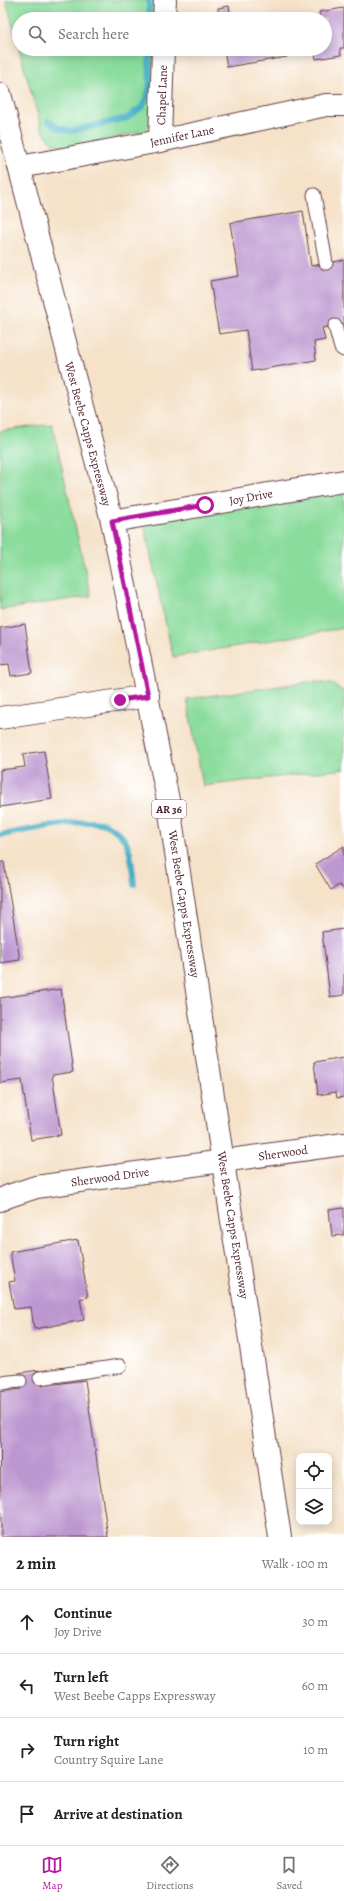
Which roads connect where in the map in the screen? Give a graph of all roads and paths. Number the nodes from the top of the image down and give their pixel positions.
1 (165, 0) edge
2 (164, 12) edge
3 (163, 56) edge
4 (0, 94) edge
5 (344, 105) edge
6 (160, 141) junction
7 (20, 167) junction
8 (314, 195) dead end
9 (326, 263) dead end
10 (335, 326) dead end
11 (344, 350) edge
12 (344, 480) edge
13 (112, 521) junction
14 (148, 696) junction
15 (0, 718) edge
16 (344, 1144) edge
17 (223, 1161) junction
18 (0, 1200) edge
19 (120, 1366) dead end
20 (40, 1378) dead end
21 (20, 1381) dead end
22 (0, 1384) edge
23 (280, 1537) edge

1 - 2 main road
3 - 6 main road, Chapel Lane
4 - 7 main road, West Beebe Capps Expressway / AR 36
5 - 6 main road, Jennifer Lane
6 - 7 main road, Jennifer Lane
7 - 13 main road, West Beebe Capps Expressway / AR 36
8 - 9 lane
10 - 11 lane
12 - 13 main road, Joy Drive
13 - 14 main road, West Beebe Capps Expressway / AR 36
14 - 15 main road
14 - 17 main road, West Beebe Capps Expressway / AR 36
16 - 17 main road, Sherwood
17 - 18 main road, Sherwood Drive
17 - 23 main road, West Beebe Capps Expressway / AR 36
19 - 20 lane
21 - 22 lane

